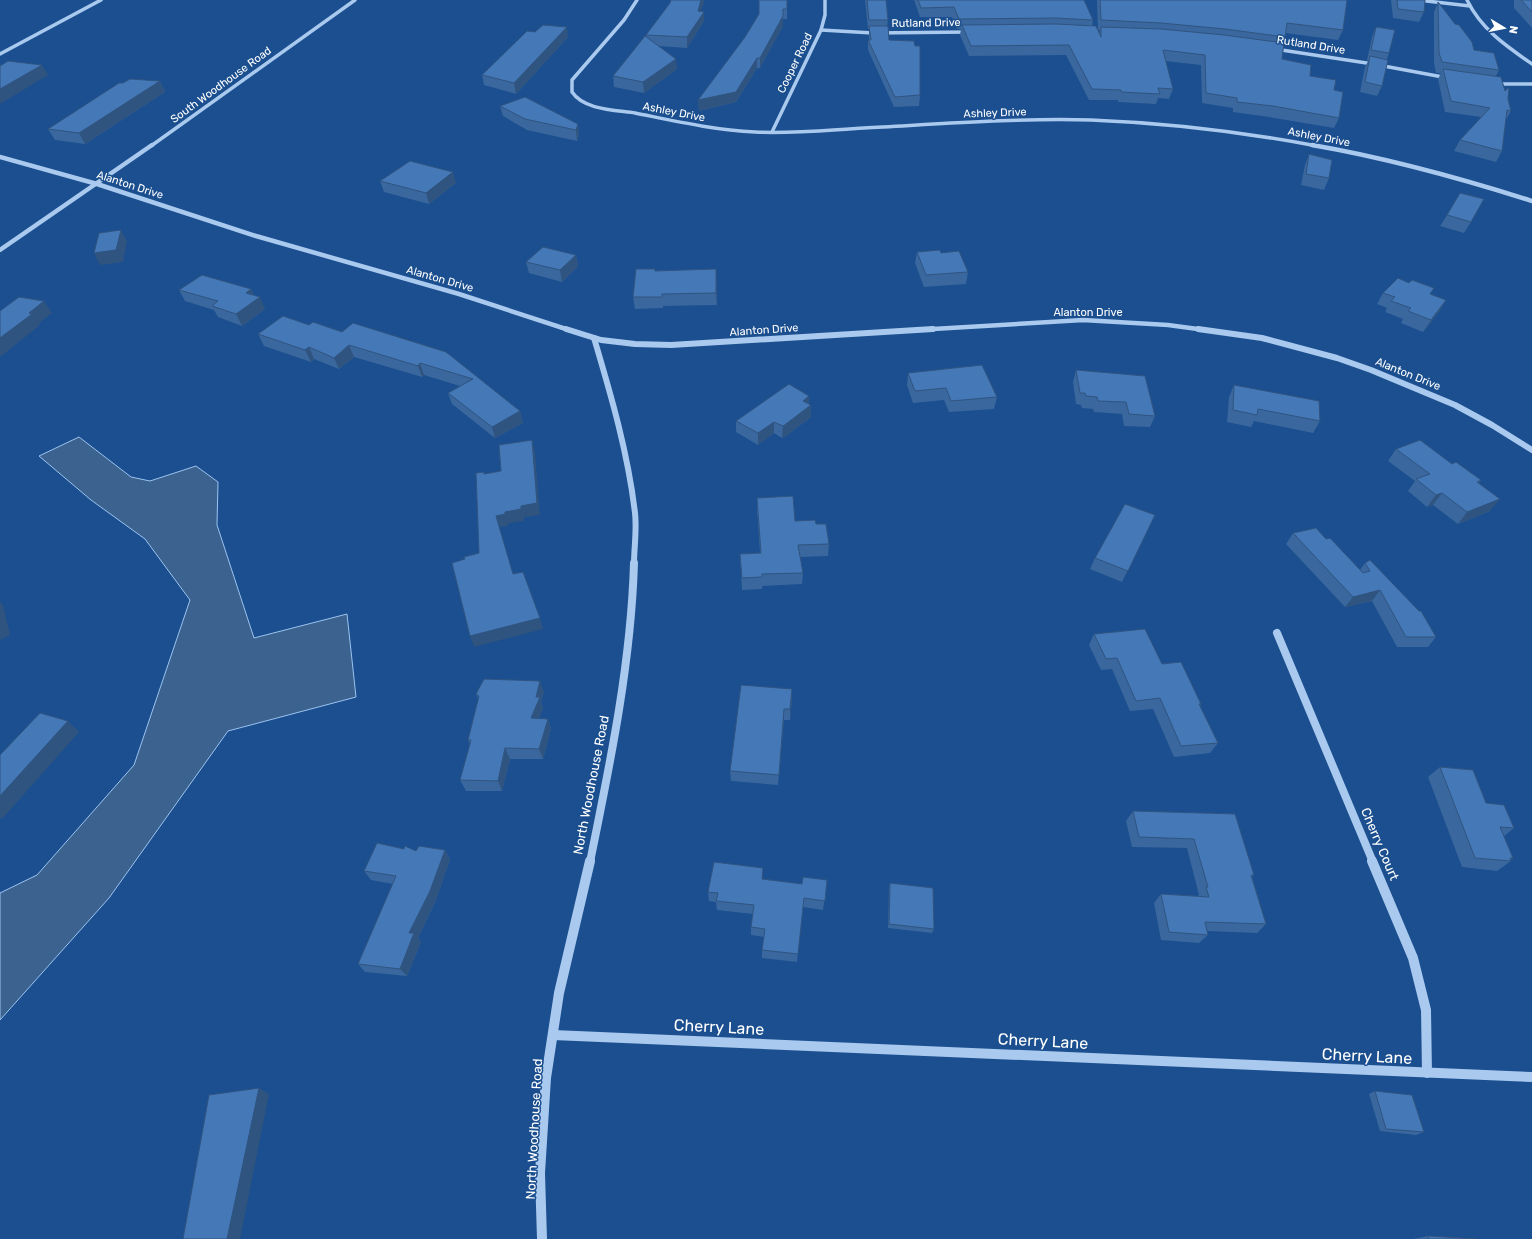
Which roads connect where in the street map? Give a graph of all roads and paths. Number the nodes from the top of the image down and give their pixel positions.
1 (101, 0) edge
2 (355, 0) edge
3 (637, 0) edge
4 (825, 0) edge
5 (1418, 0) edge
6 (1467, 0) edge
7 (1470, 6) junction
8 (822, 30) junction
9 (976, 31) edge
10 (1270, 48) edge
11 (0, 54) edge
12 (1532, 64) edge
13 (1450, 78) edge
14 (1490, 84) edge
15 (1532, 84) edge
16 (772, 132) junction
17 (0, 157) edge
18 (97, 184) junction
19 (1532, 201) edge
20 (0, 250) edge
21 (594, 338) junction
22 (1529, 445) edge
23 (1532, 450) edge
24 (1277, 633) dead end
25 (553, 1035) junction
26 (1427, 1073) junction
27 (1532, 1077) edge
28 (542, 1239) edge

1 - 11 street
2 - 18 street, South Woodhouse Road
3 - 16 street, Ashley Drive
4 - 8 street, Cooper Road
5 - 7 street
6 - 7 street
7 - 12 street
8 - 9 street, Rutland Drive
8 - 16 street, Cooper Road
10 - 13 street, Rutland Drive
14 - 15 street
16 - 19 street, Ashley Drive
17 - 18 street, Alanton Drive
18 - 20 street, South Woodhouse Road
18 - 21 street, Alanton Drive
21 - 22 street, Alanton Drive
21 - 25 street, North Woodhouse Road
22 - 23 street, Alanton Drive
24 - 26 street, Cherry Court
25 - 26 street, Cherry Lane
25 - 28 street, North Woodhouse Road
26 - 27 street, Cherry Lane

